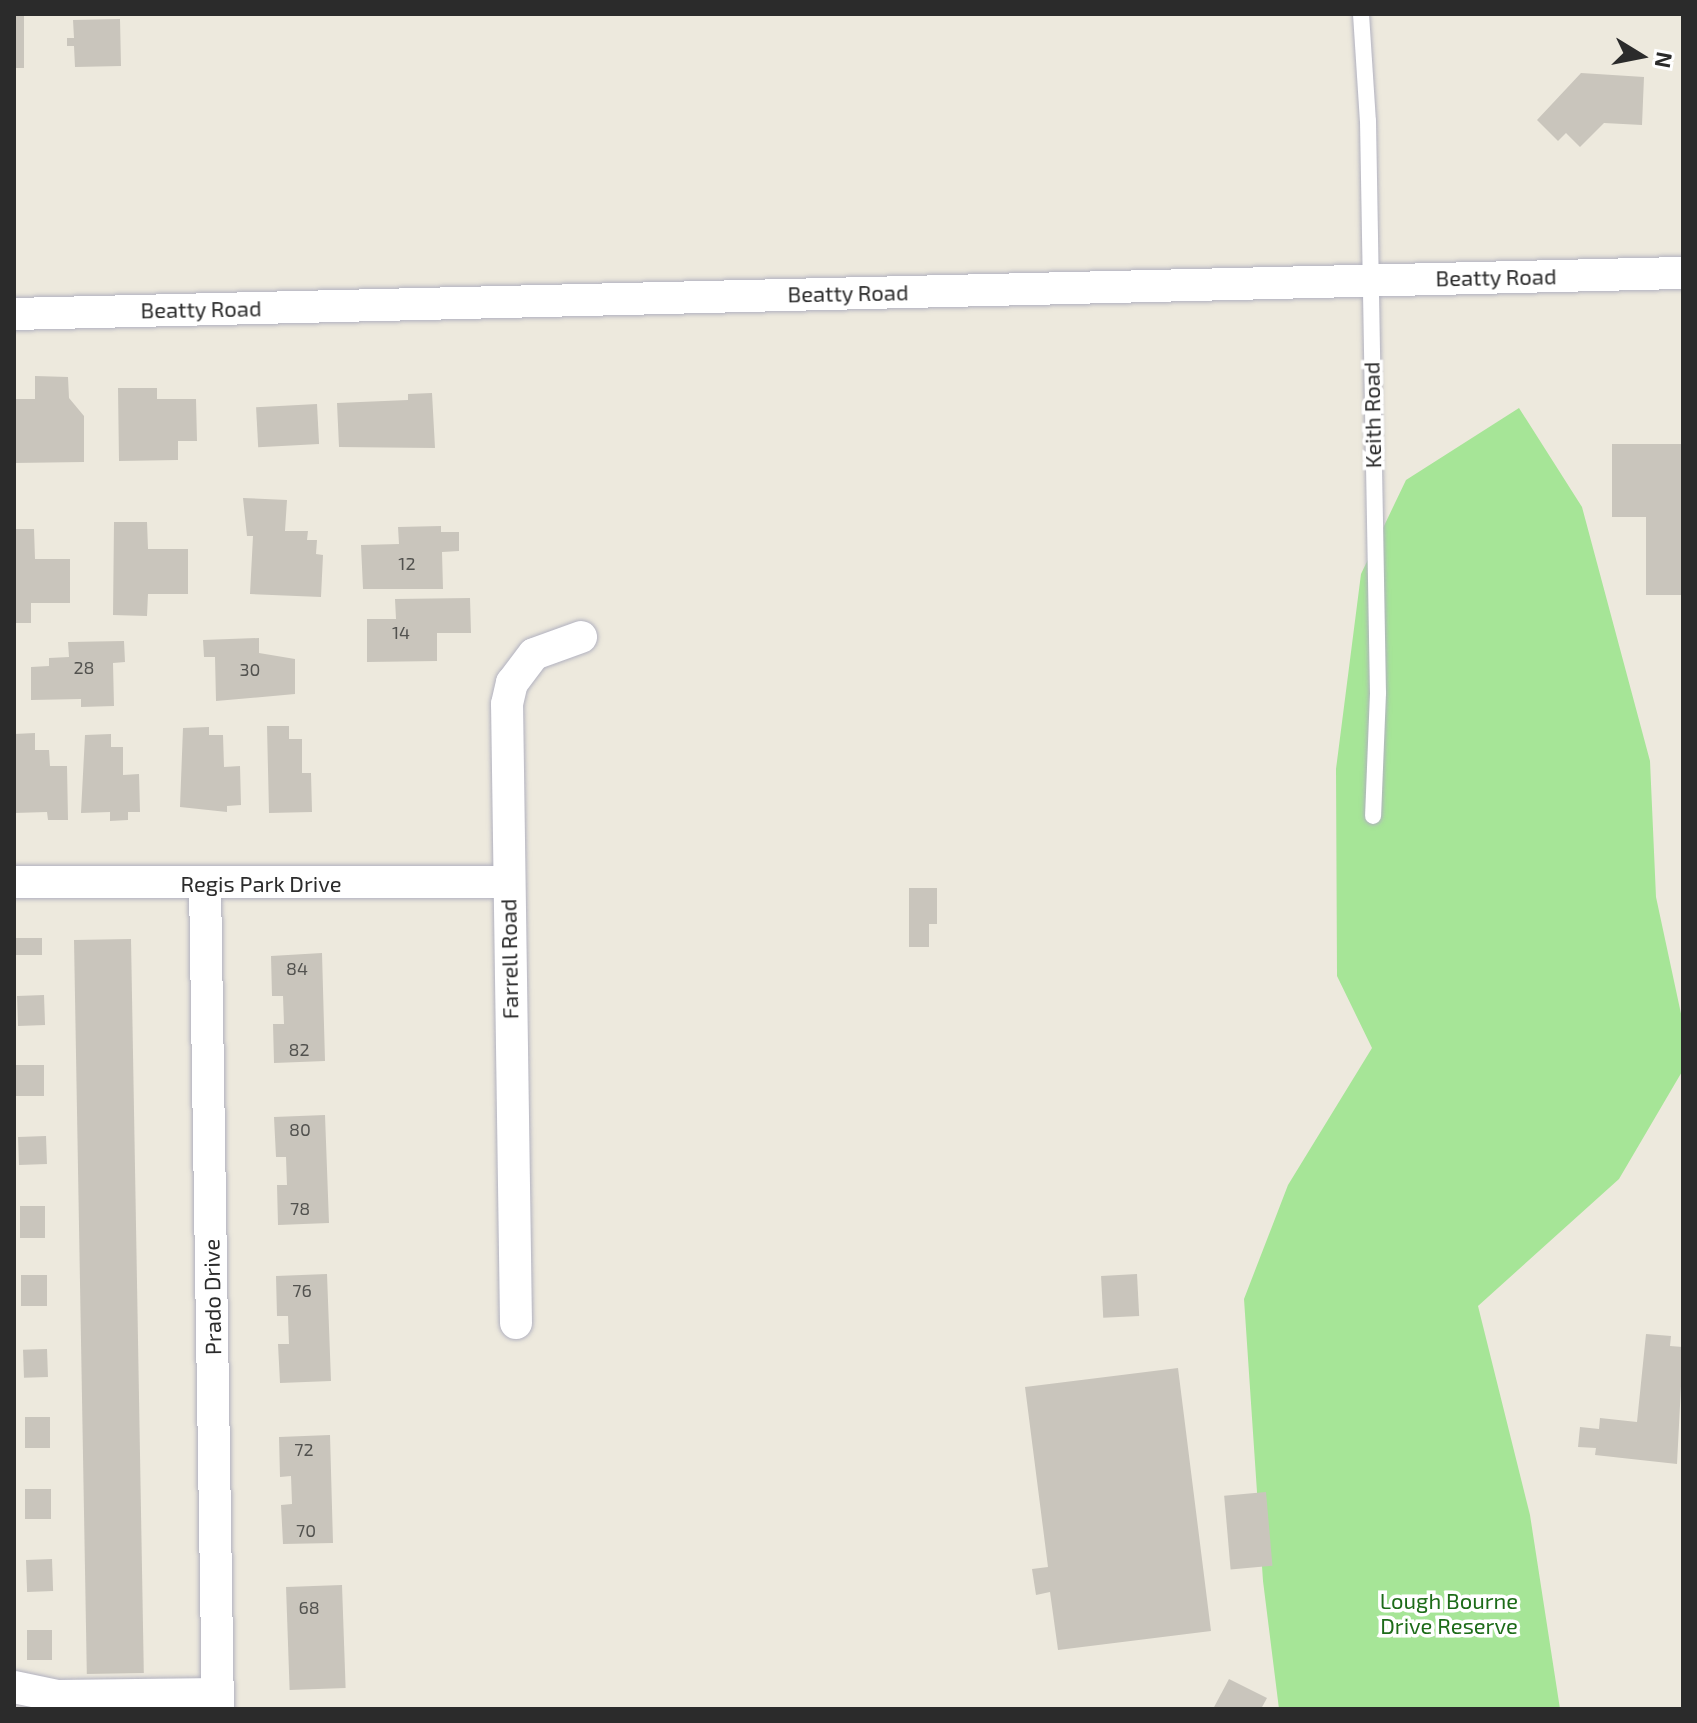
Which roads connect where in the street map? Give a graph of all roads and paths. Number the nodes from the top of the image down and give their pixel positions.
1 (1361, 14) edge
2 (1683, 273) edge
3 (1370, 280) junction
4 (14, 314) edge
5 (581, 637) dead end
6 (1373, 816) dead end
7 (14, 882) edge
8 (507, 882) junction
9 (205, 884) junction
10 (516, 1323) dead end
11 (14, 1687) edge
12 (218, 1702) edge

1 - 3 lane, Keith Road
2 - 3 street, Beatty Road
3 - 4 street, Beatty Road
3 - 6 lane, Keith Road
5 - 8 street, Farrell Road
7 - 9 street, Regis Park Drive
8 - 9 street, Regis Park Drive
8 - 10 street, Farrell Road
9 - 12 street, Prado Drive
11 - 12 street

